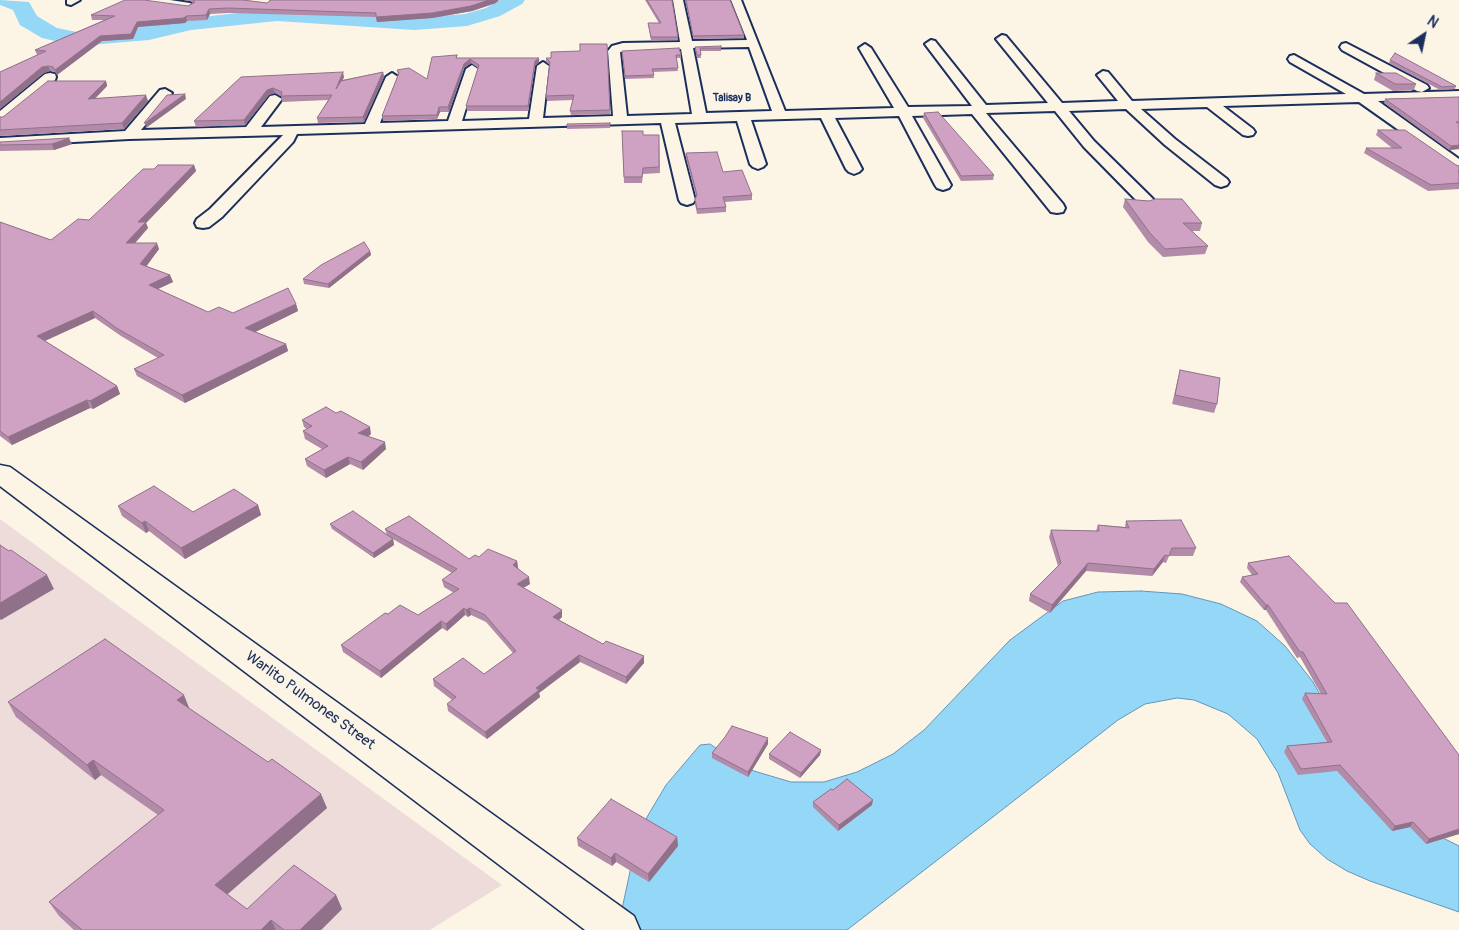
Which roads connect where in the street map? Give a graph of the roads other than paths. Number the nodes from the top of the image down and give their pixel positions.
1 (146, 0) edge
2 (245, 0) edge
3 (678, 0) edge
4 (736, 0) edge
5 (204, 2) edge
6 (268, 3) edge
7 (190, 6) junction
8 (167, 13) edge
9 (1002, 39) dead end
10 (754, 43) junction
11 (686, 44) junction
12 (931, 44) dead end
13 (1346, 47) dead end
14 (865, 48) dead end
15 (1294, 59) dead end
16 (543, 66) dead end
17 (472, 69) edge
18 (1103, 75) dead end
19 (50, 77) edge
20 (392, 77) dead end
21 (165, 93) dead end
22 (1437, 95) junction
23 (1459, 95) edge
24 (1361, 97) junction
25 (275, 99) edge
26 (1209, 102) junction
27 (1128, 104) junction
28 (1056, 106) junction
29 (979, 109) junction
30 (903, 111) junction
31 (825, 114) junction
32 (780, 115) junction
33 (742, 116) junction
34 (700, 117) junction
35 (0, 118) edge
36 (667, 118) junction
37 (620, 120) junction
38 (536, 122) junction
39 (454, 125) junction
40 (371, 127) junction
41 (292, 130) junction
42 (250, 131) junction
43 (1248, 132) dead end
44 (129, 135) junction
45 (0, 142) edge
46 (758, 164) dead end
47 (1459, 166) edge
48 (854, 169) dead end
49 (1221, 182) dead end
50 (943, 185) dead end
51 (687, 200) dead end
52 (1147, 202) edge
53 (1057, 208) dead end
54 (203, 223) dead end
55 (0, 473) edge
56 (619, 930) edge

1 - 7 street
2 - 6 street
3 - 11 street
4 - 10 street
5 - 7 street
7 - 8 street
9 - 28 street
10 - 11 street
10 - 32 street
11 - 34 street
11 - 37 street
12 - 29 street
13 - 22 street
14 - 30 street
15 - 24 street
16 - 38 street
17 - 39 street
18 - 27 street
19 - 35 street
20 - 40 street
21 - 44 street
22 - 23 street
22 - 24 street
24 - 26 street
24 - 47 street
25 - 42 street
26 - 27 street
26 - 43 street
27 - 28 street
27 - 49 street
28 - 29 street
28 - 52 street
29 - 30 street
29 - 53 street
30 - 31 street
30 - 50 street
31 - 32 street
31 - 48 street
32 - 33 street
33 - 34 street
33 - 46 street
34 - 36 street
36 - 37 street
36 - 51 street
37 - 38 street
38 - 39 street
39 - 40 street
40 - 41 street
41 - 42 street
41 - 54 street
42 - 44 street
44 - 45 street
55 - 56 street, Warlito Pulmones Street

